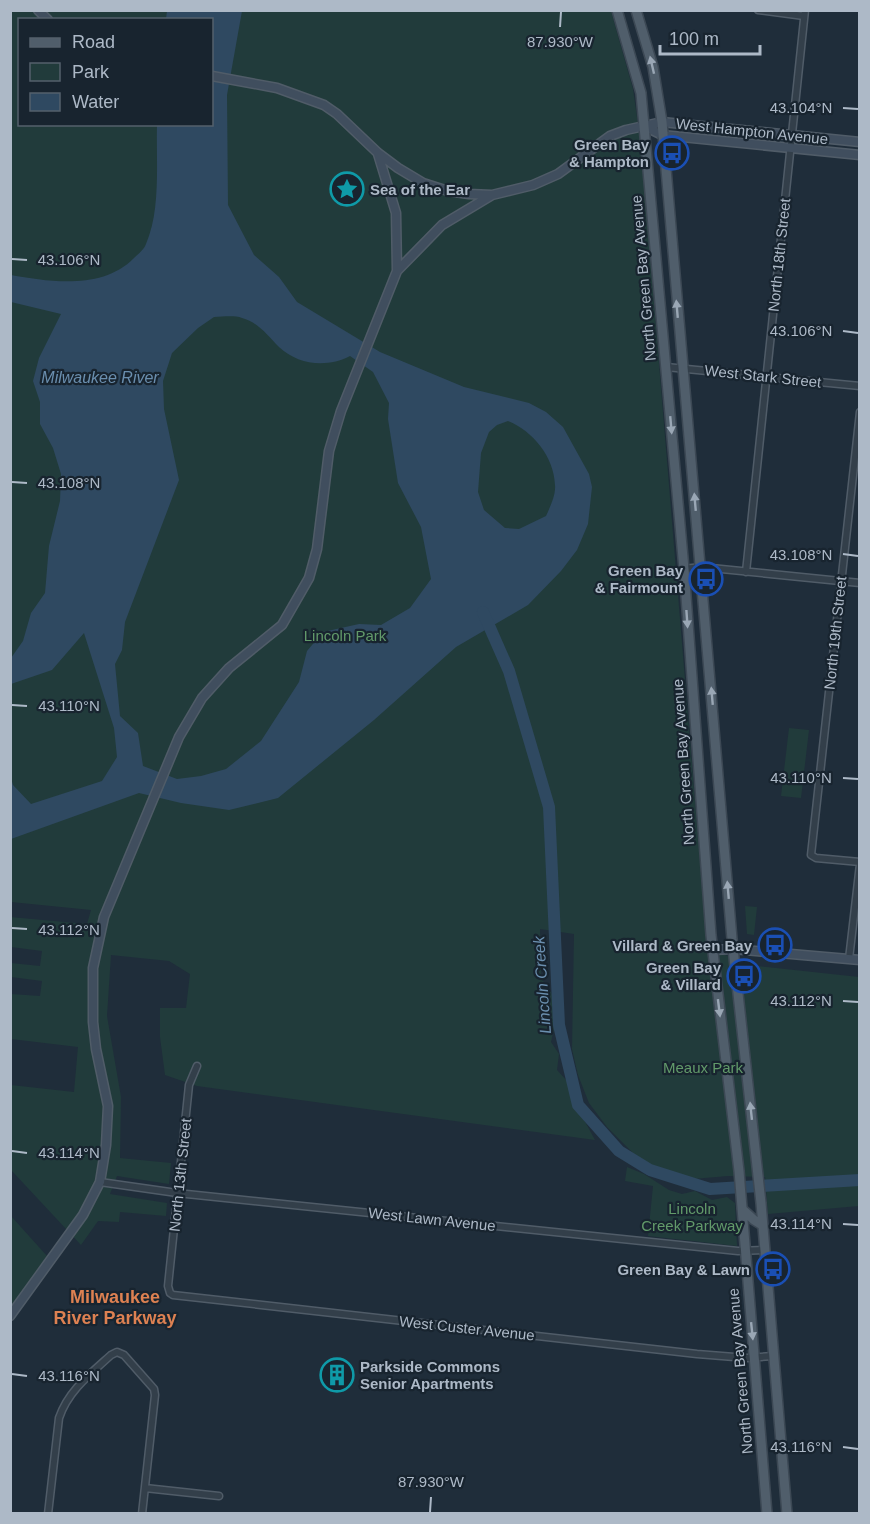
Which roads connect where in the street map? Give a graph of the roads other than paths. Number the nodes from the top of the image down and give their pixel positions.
1 (617, 10) edge
2 (636, 10) edge
3 (758, 10) edge
4 (805, 13) edge
5 (213, 76) edge
6 (662, 122) junction
7 (644, 126) junction
8 (662, 135) junction
9 (792, 135) junction
10 (860, 142) edge
11 (791, 148) junction
12 (378, 153) junction
13 (860, 155) edge
14 (492, 195) junction
15 (397, 271) junction
16 (666, 366) junction
17 (683, 368) junction
18 (766, 376) junction
19 (860, 386) edge
20 (860, 412) edge
21 (701, 567) junction
22 (684, 569) junction
23 (746, 572) junction
24 (841, 582) junction
25 (860, 584) edge
26 (860, 863) edge
27 (733, 949) junction
28 (712, 950) junction
29 (849, 959) junction
30 (860, 960) edge
31 (197, 1066) dead end
32 (100, 1182) junction
33 (177, 1193) junction
34 (742, 1207) junction
35 (762, 1225) junction
36 (764, 1250) junction
37 (744, 1251) junction
38 (168, 1286) joint
39 (10, 1316) edge
40 (773, 1356) junction
41 (755, 1358) junction
42 (144, 1488) junction
43 (219, 1496) dead end
44 (48, 1514) edge
45 (142, 1514) edge
46 (767, 1514) edge
47 (787, 1514) edge

1 - 7 main road, North Green Bay Avenue
6 -> 2 main road, North Green Bay Avenue
3 - 4 street
4 - 9 street, North 18th Street
5 - 12 street, West Hampton Avenue
6 - 7 street, West Hampton Avenue
6 - 8 main road, North Green Bay Avenue
6 - 9 street, West Hampton Avenue
7 - 8 street, West Hampton Avenue
7 - 14 street, West Hampton Avenue
7 - 16 main road, North Green Bay Avenue
8 - 11 street, West Hampton Avenue
17 -> 8 main road, North Green Bay Avenue
9 - 10 street, West Hampton Avenue
9 - 11 street, North 18th Street
11 - 13 street, West Hampton Avenue
11 - 18 street, North 18th Street
12 - 14 street, West Hampton Avenue
12 - 15 street
14 - 15 street
15 - 32 street
16 - 17 street, West Stark Street
16 -> 22 main road, North Green Bay Avenue
17 - 18 street, West Stark Street
21 -> 17 main road, North Green Bay Avenue
18 - 19 street, West Stark Street
18 - 23 street, North 18th Street
20 - 24 street, North 19th Street
21 - 22 street
21 - 23 street
27 -> 21 main road, North Green Bay Avenue
22 -> 28 main road, North Green Bay Avenue
23 - 24 street
24 - 25 street
24 - 26 street, North 19th Street
26 - 29 street
27 - 28 street
27 - 29 street
35 -> 27 main road, North Green Bay Avenue
28 -> 34 main road, North Green Bay Avenue
29 - 30 street
31 - 33 street, North 13th Street
32 - 33 street, West Lawn Avenue
32 - 39 street
33 - 37 street, West Lawn Avenue
33 - 38 street, North 13th Street
34 - 35 main road
34 - 37 main road, North Green Bay Avenue
35 - 36 main road, North Green Bay Avenue
36 - 37 street, West Lawn Avenue
36 - 40 main road, North Green Bay Avenue
37 -> 41 main road, North Green Bay Avenue
38 - 41 street, West Custer Avenue
40 - 41 street, West Custer Avenue
40 - 47 main road, North Green Bay Avenue
41 - 46 main road, North Green Bay Avenue
42 - 43 street
42 - 44 street
42 - 45 street

